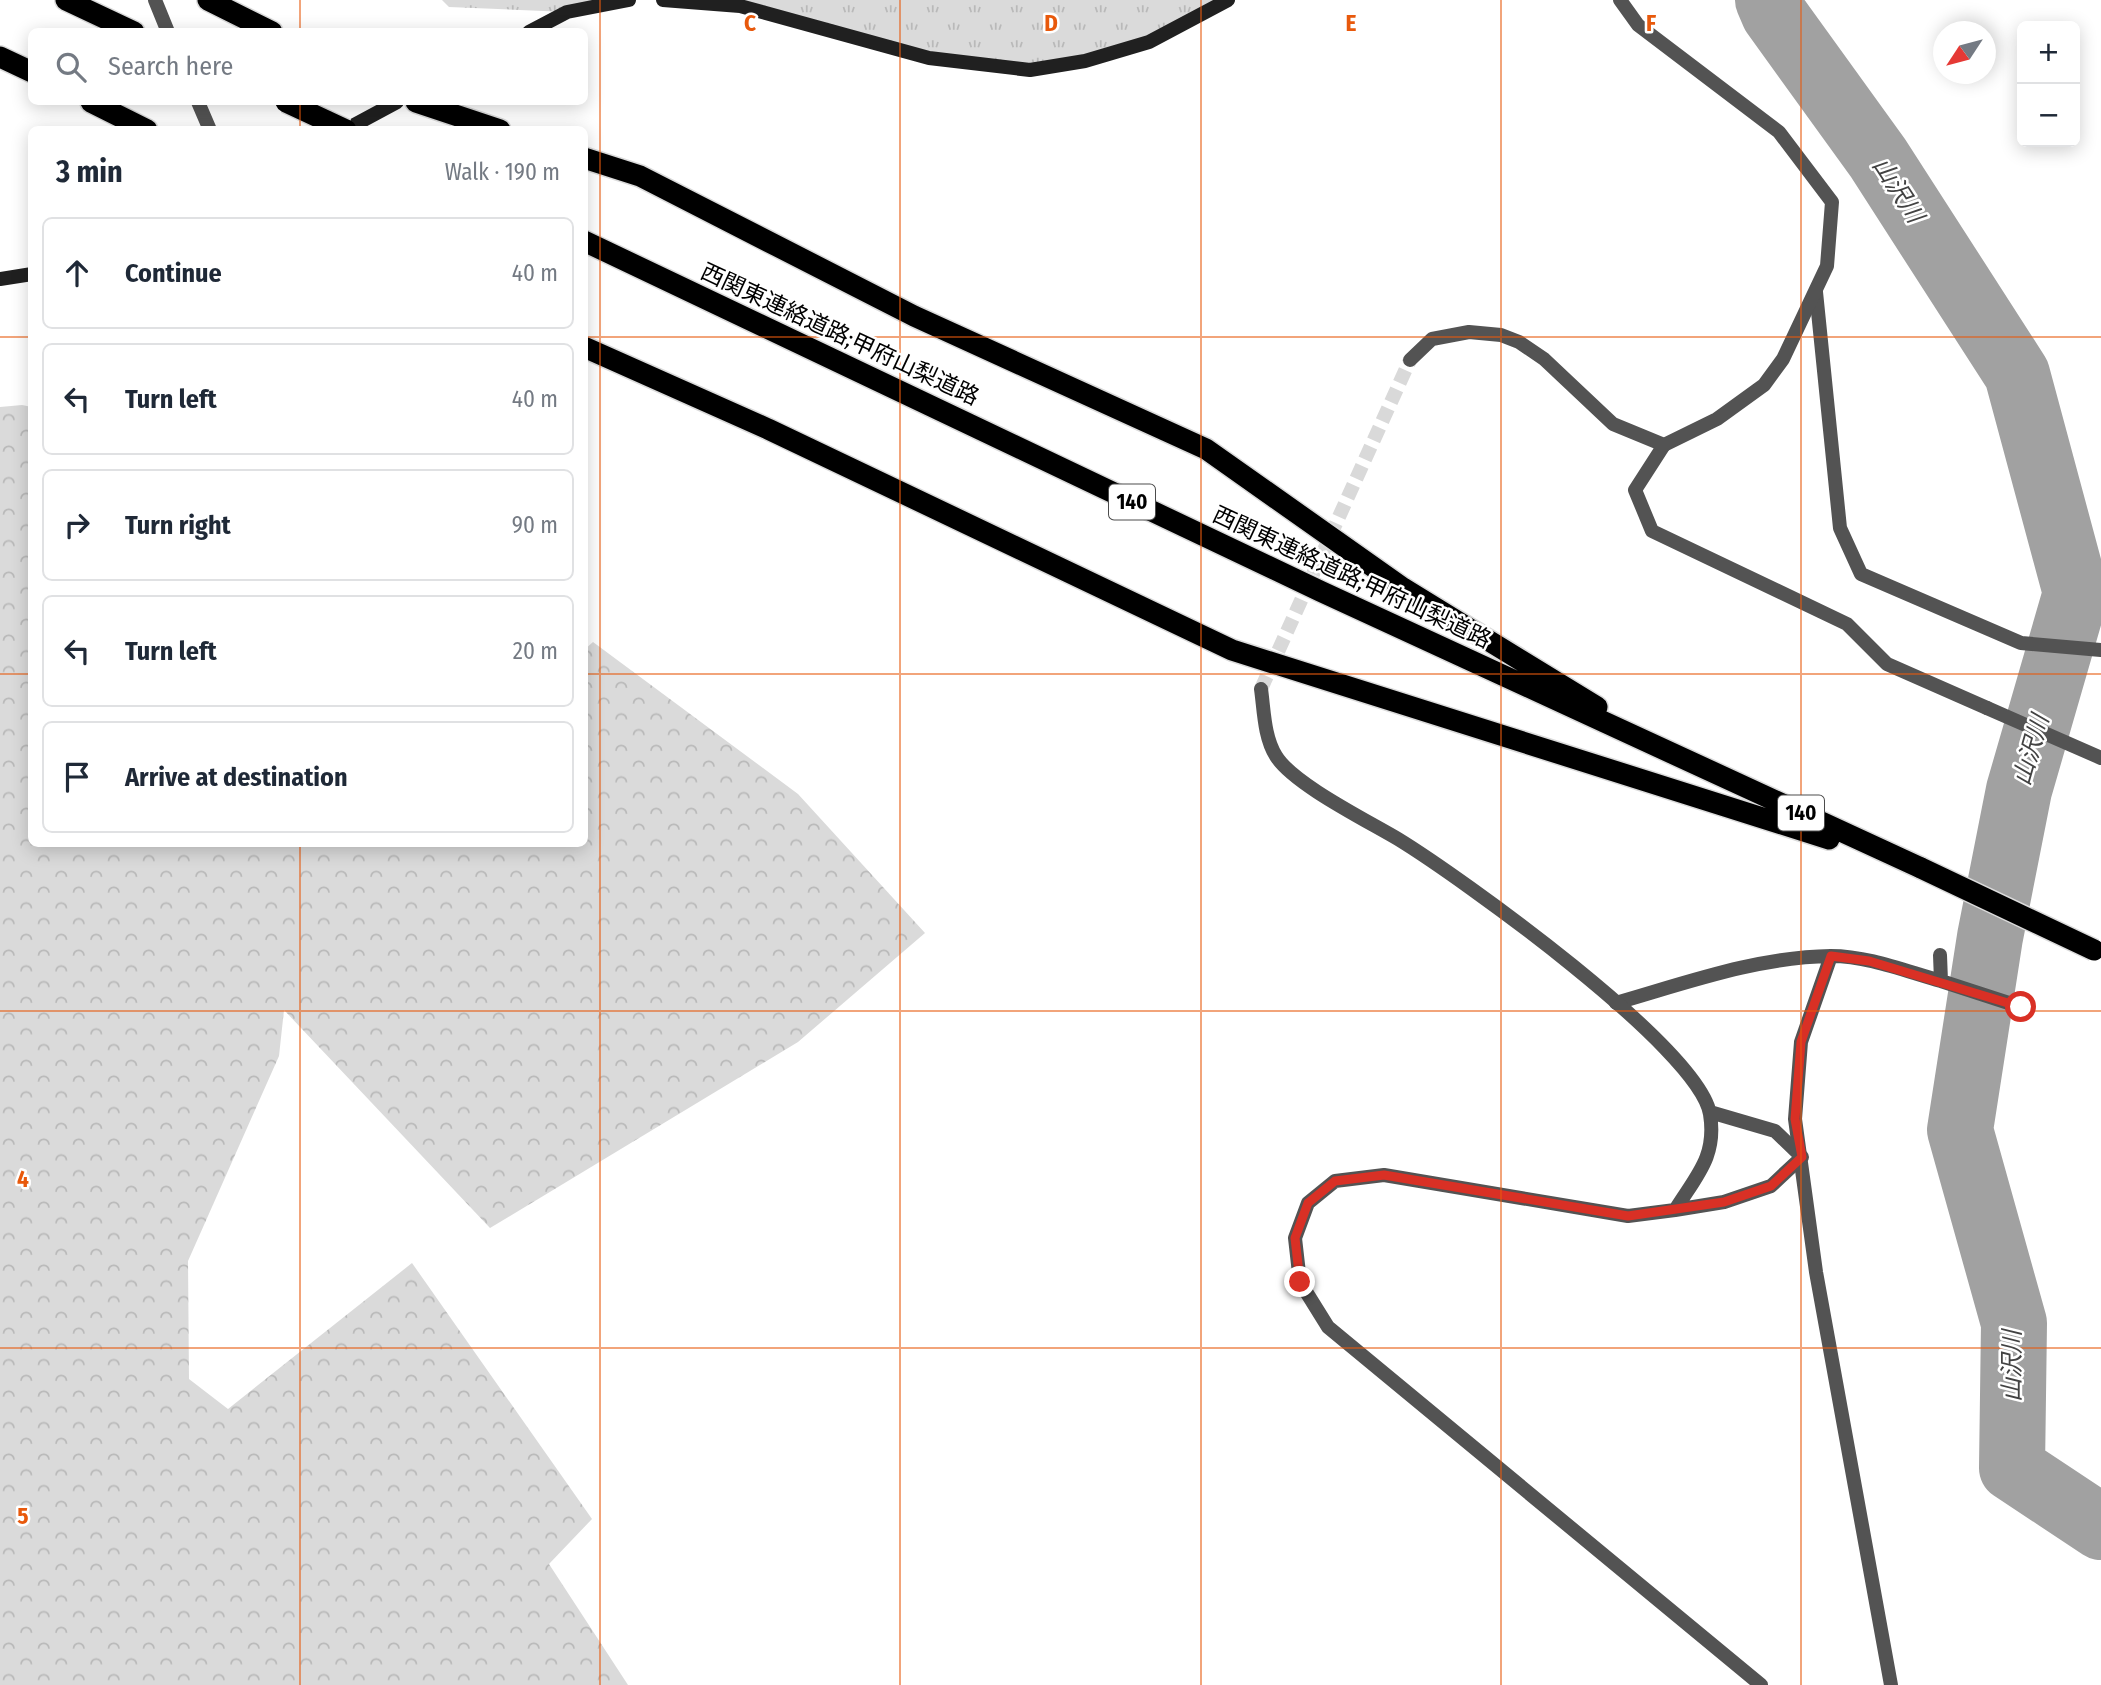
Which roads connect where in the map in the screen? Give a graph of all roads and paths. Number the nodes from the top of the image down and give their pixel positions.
1 (65, 0) edge
2 (155, 0) edge
3 (208, 0) edge
4 (629, 0) edge
5 (663, 0) edge
6 (1228, 0) edge
7 (1620, 0) edge
8 (125, 28) edge
9 (166, 28) edge
10 (264, 28) edge
11 (537, 28) edge
12 (0, 57) edge
13 (28, 70) edge
14 (97, 105) edge
15 (199, 105) edge
16 (292, 105) edge
17 (392, 105) edge
18 (425, 105) edge
19 (140, 126) edge
20 (208, 126) edge
21 (337, 126) edge
22 (353, 126) edge
23 (488, 126) edge
24 (588, 159) edge
25 (588, 243) edge
26 (28, 275) edge
27 (0, 279) edge
28 (1816, 292) junction
29 (588, 349) edge
30 (1410, 360) tunnel mouth
31 (1664, 445) junction
32 (2101, 650) edge
33 (1261, 689) tunnel mouth
34 (1681, 758) junction
35 (2101, 758) edge
36 (1922, 868) junction
37 (2098, 951) edge
38 (1940, 955) dead end
39 (1831, 956) junction
40 (1941, 981) junction
41 (1616, 1003) junction
42 (2021, 1007) dead end
43 (1710, 1112) junction
44 (1802, 1157) junction
45 (1675, 1210) junction
46 (1761, 1685) edge
47 (1891, 1685) edge

1 - 8 highway
2 - 9 street
3 - 10 highway
4 - 11 street
5 - 6 street
7 - 28 street
12 - 13 highway
14 - 19 highway
15 - 20 street
16 - 21 highway, bridge
17 - 22 street
18 - 23 highway
24 - 34 highway
25 - 34 highway, 西関東連絡道路;甲府山梨道路 / 140
26 - 27 street
28 - 31 street
28 - 32 street
29 - 36 highway
30 - 31 street
31 - 35 street, bridge
33 - 41 street
34 - 36 highway, 西関東連絡道路;甲府山梨道路 / 140
36 - 37 highway, 西関東連絡道路;甲府山梨道路 / 140, bridge
38 - 40 street
39 - 40 street
39 - 41 street
39 - 44 street
40 - 42 street
41 - 43 street
43 - 44 street
43 - 45 street
44 - 45 street
44 - 47 street
45 - 46 street

